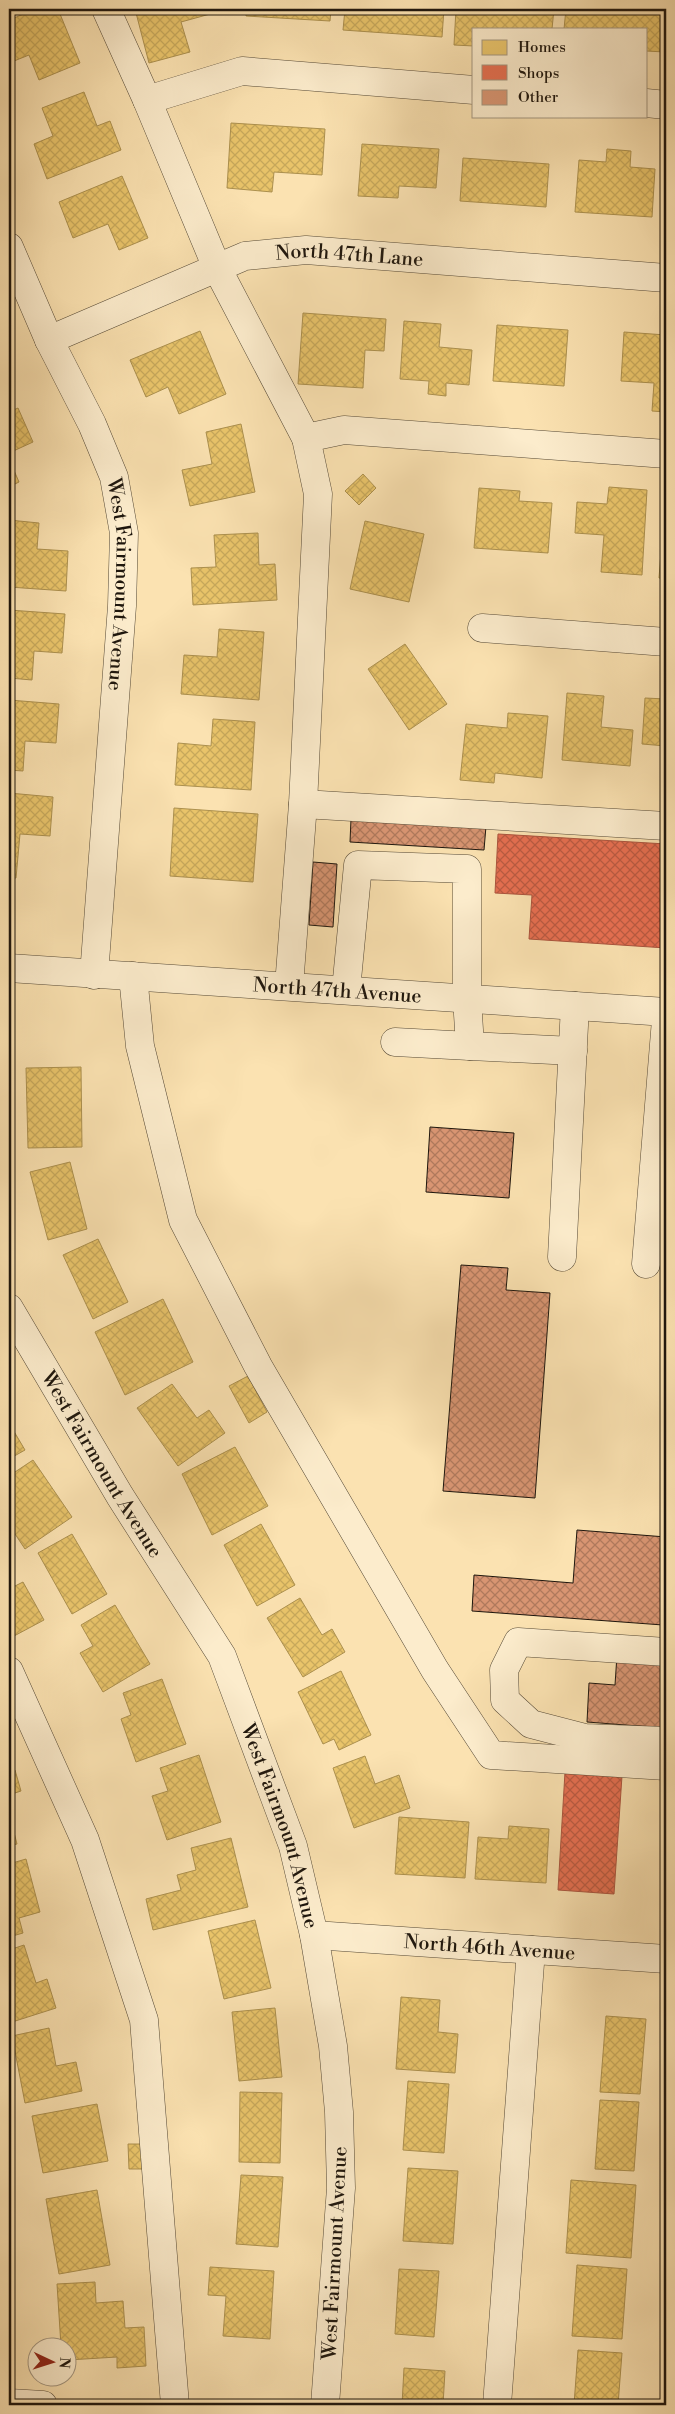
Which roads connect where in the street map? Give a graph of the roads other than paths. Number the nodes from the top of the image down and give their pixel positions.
1 (106, 9) edge
2 (472, 90) edge
3 (147, 100) junction
4 (648, 103) edge
5 (666, 105) edge
6 (9, 247) edge
7 (217, 268) junction
8 (666, 278) edge
9 (49, 340) junction
10 (306, 438) junction
11 (666, 454) edge
12 (482, 628) dead end
13 (666, 642) edge
14 (303, 804) junction
15 (666, 826) edge
16 (9, 968) edge
17 (94, 975) junction
18 (133, 976) junction
19 (289, 986) junction
20 (346, 990) junction
21 (468, 998) junction
22 (575, 1006) junction
23 (666, 1012) edge
24 (666, 1020) edge
25 (395, 1042) dead end
26 (470, 1046) junction
27 (573, 1052) junction
28 (562, 1257) dead end
29 (646, 1264) dead end
30 (9, 1308) edge
31 (666, 1652) edge
32 (9, 1671) edge
33 (666, 1741) edge
34 (666, 1766) edge
35 (314, 1935) junction
36 (531, 1950) junction
37 (666, 1959) edge
38 (9, 2402) edge
39 (43, 2405) edge
40 (174, 2405) edge
41 (326, 2405) edge
42 (497, 2405) edge

1 - 3 street
2 - 3 street
3 - 7 street
4 - 5 street
6 - 9 street, West Fairmount Avenue
7 - 8 street, North 47th Lane
7 - 9 street, North 47th Lane
7 - 10 street
9 - 17 street, West Fairmount Avenue
10 - 11 street
10 - 14 street
12 - 13 street
14 - 15 street
14 - 19 street
16 - 17 street, North 47th Avenue
17 - 18 street, North 47th Avenue
18 - 19 street, North 47th Avenue
18 - 34 street
19 - 20 street, North 47th Avenue
20 - 21 street, North 47th Avenue
20 - 21 street
21 - 22 street, North 47th Avenue
21 - 26 street
22 - 23 street, North 47th Avenue
22 - 27 street
24 - 29 street
25 - 26 street
26 - 27 street
27 - 28 street
30 - 35 street, West Fairmount Avenue
31 - 33 street
32 - 40 street
35 - 36 street, North 46th Avenue
35 - 41 street, West Fairmount Avenue
36 - 37 street, North 46th Avenue
36 - 42 street
38 - 39 street

